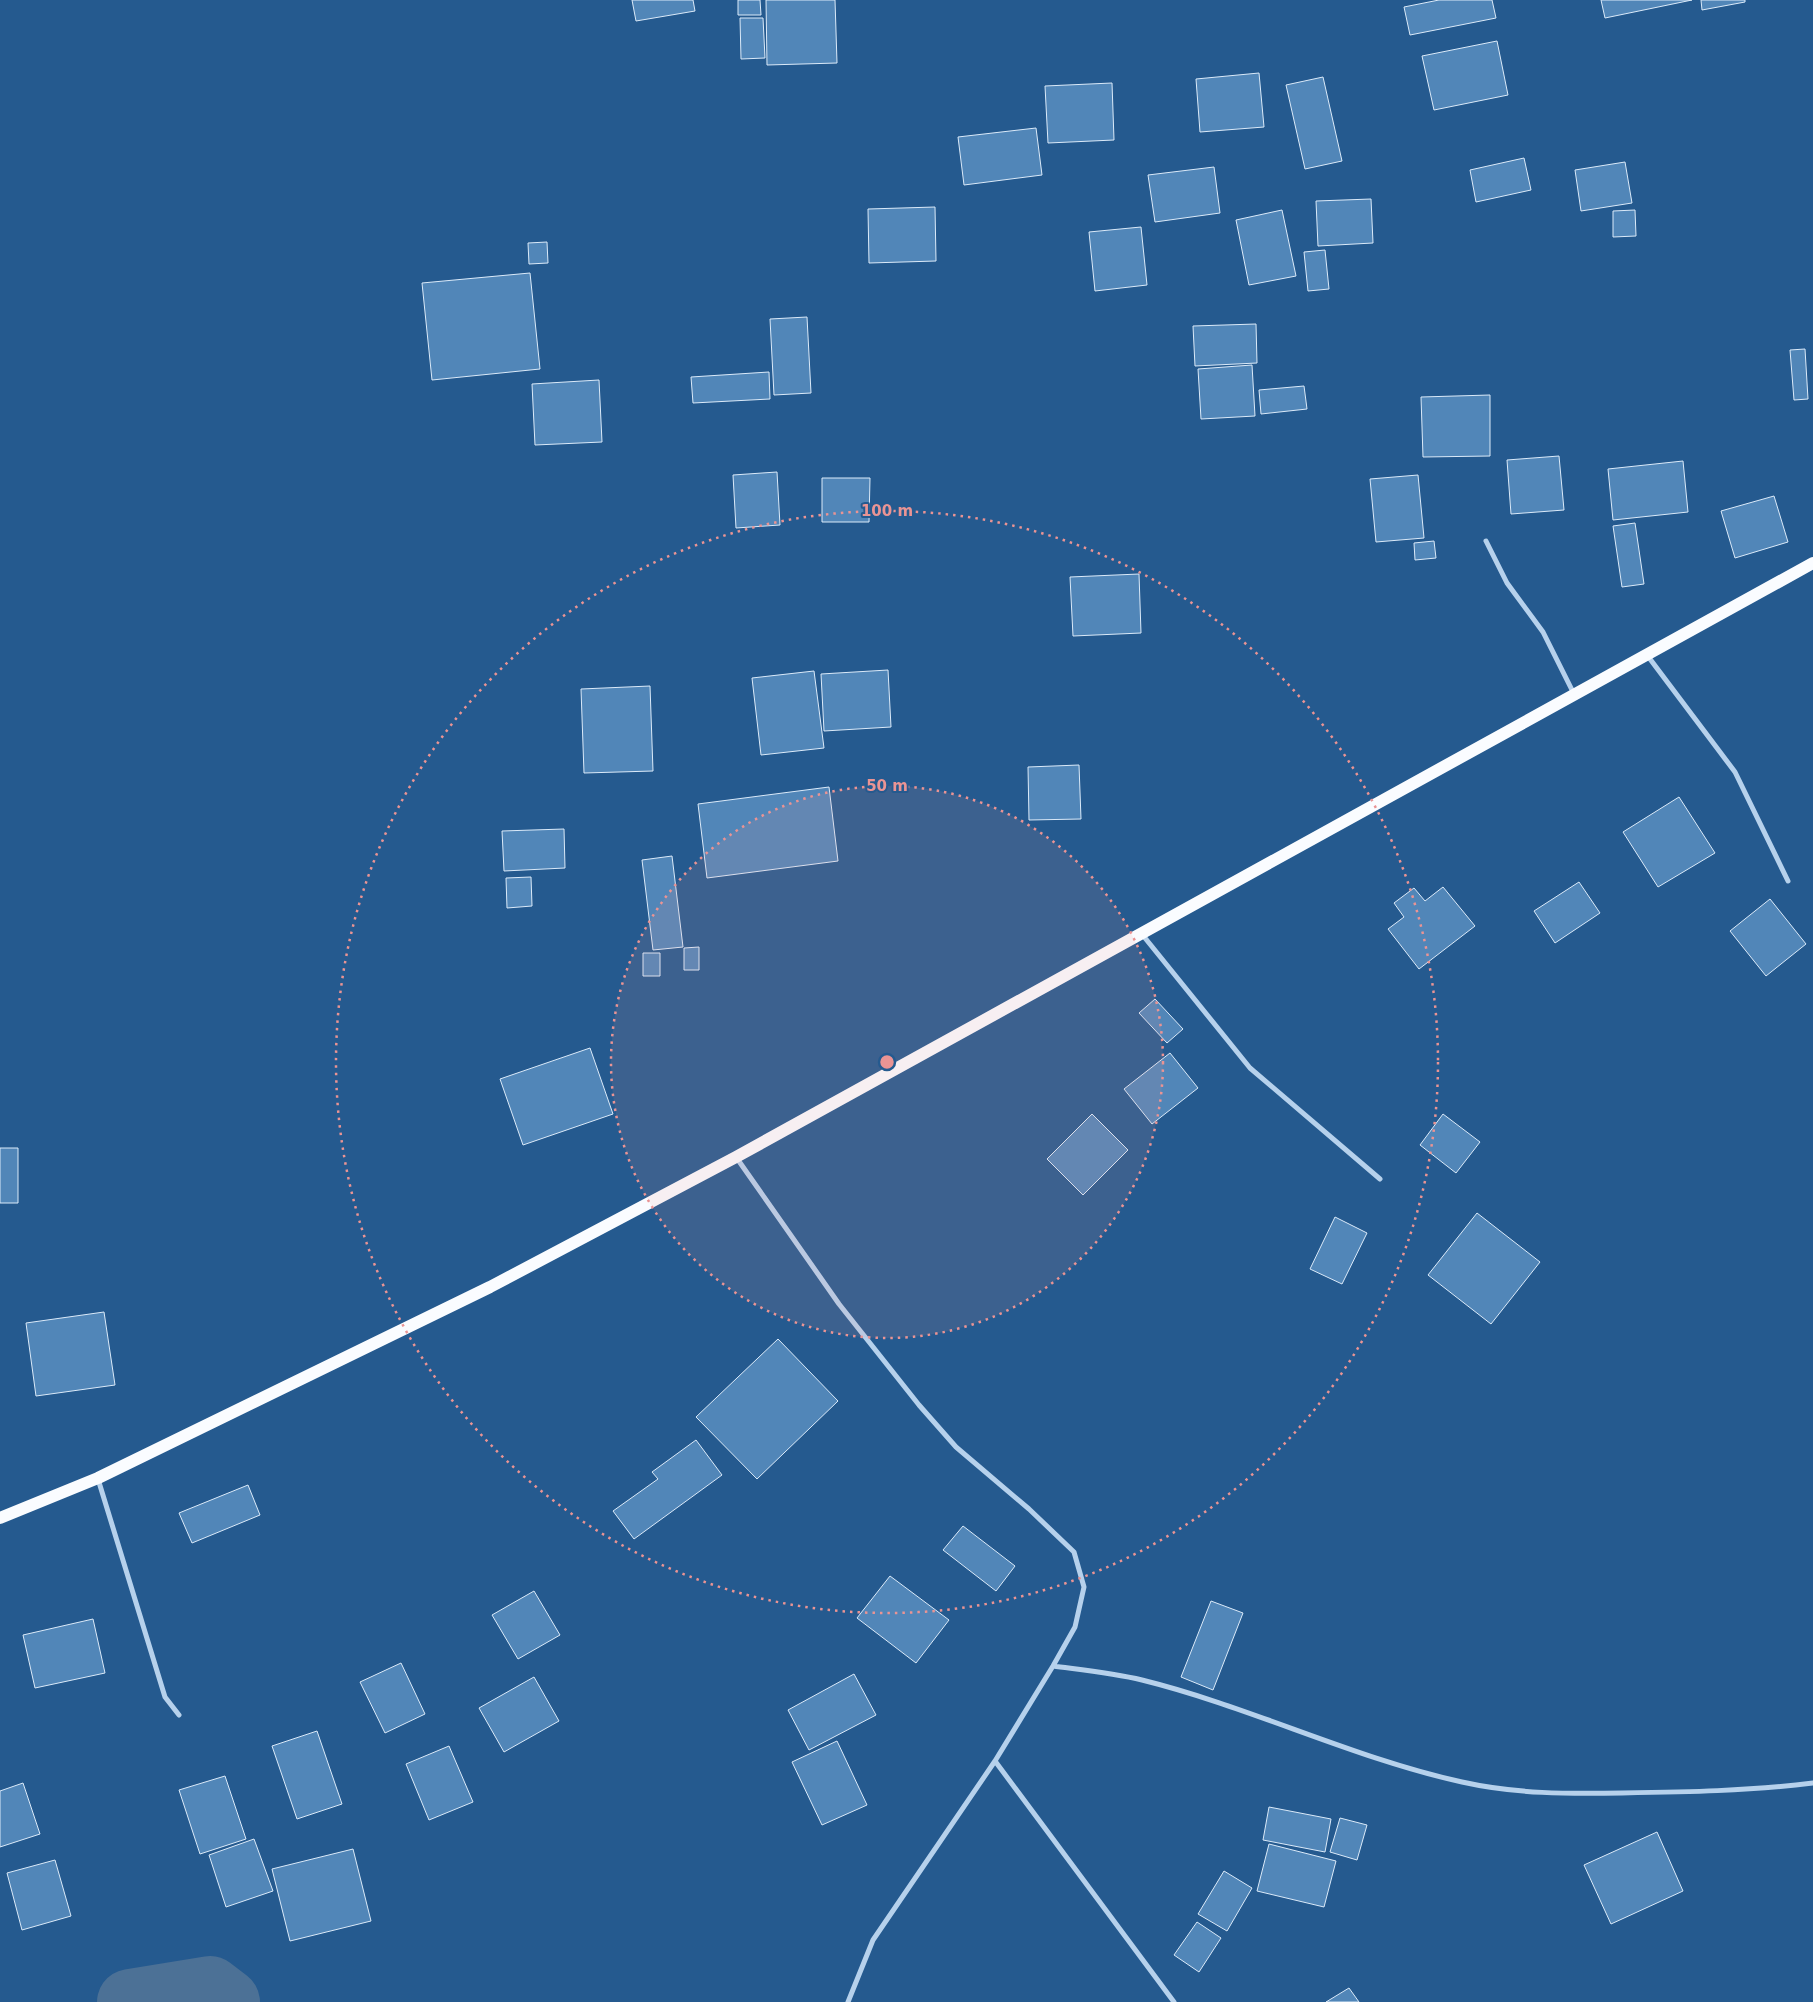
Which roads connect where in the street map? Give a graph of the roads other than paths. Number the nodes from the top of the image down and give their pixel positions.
1 (1486, 540) dead end
2 (1813, 563) edge
3 (1647, 654) junction
4 (1574, 695) junction
5 (1788, 881) dead end
6 (1140, 933) junction
7 (736, 1157) junction
8 (1380, 1179) dead end
9 (98, 1478) junction
10 (0, 1518) edge
11 (1053, 1666) junction
12 (179, 1715) dead end
13 (995, 1761) junction
14 (1813, 1783) edge
15 (848, 2002) edge
16 (1174, 2002) edge

1 - 4 street
2 - 3 main road
3 - 4 main road
3 - 5 street
4 - 6 main road
6 - 7 main road
6 - 8 street
7 - 9 main road
7 - 11 street
9 - 10 main road
9 - 12 street
11 - 13 street
11 - 14 street
13 - 15 street
13 - 16 street

